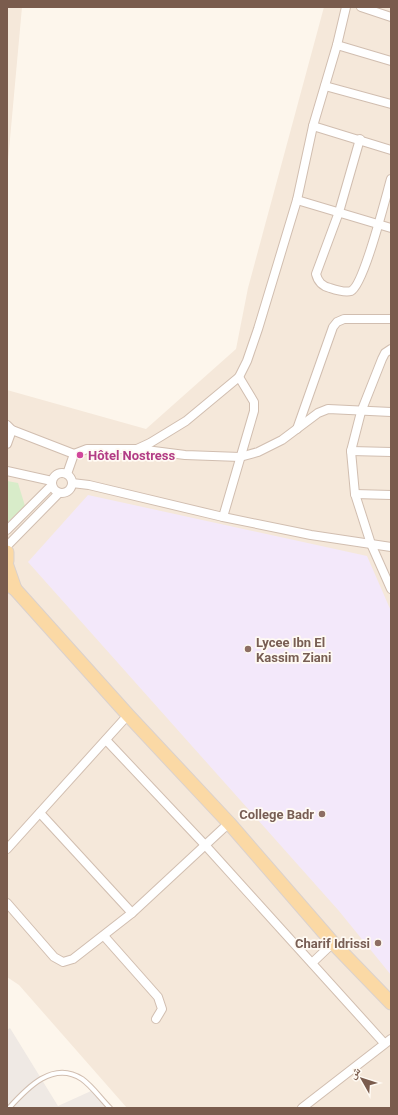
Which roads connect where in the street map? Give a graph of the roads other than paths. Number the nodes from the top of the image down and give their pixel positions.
1 (346, 7) edge
2 (361, 7) edge
3 (391, 17) edge
4 (337, 45) junction
5 (391, 61) edge
6 (325, 86) junction
7 (391, 104) edge
8 (313, 126) junction
9 (360, 139) junction
10 (391, 150) edge
11 (391, 179) edge
12 (297, 200) junction
13 (338, 212) junction
14 (378, 224) junction
15 (391, 228) edge
16 (391, 319) edge
17 (391, 349) edge
18 (239, 377) junction
19 (361, 412) junction
20 (391, 412) edge
21 (10, 427) edge
22 (297, 429) junction
23 (7, 444) edge
24 (137, 449) junction
25 (351, 451) junction
26 (391, 452) edge
27 (74, 454) junction
28 (240, 457) junction
29 (7, 471) edge
30 (67, 474) junction
31 (52, 483) junction
32 (72, 483) junction
33 (59, 493) junction
34 (355, 494) junction
35 (391, 495) edge
36 (223, 517) junction
37 (7, 530) edge
38 (371, 544) junction
39 (7, 546) edge
40 (391, 547) edge
41 (7, 552) edge
42 (7, 561) edge
43 (7, 566) edge
44 (11, 586) edge
45 (390, 586) edge
46 (128, 715) junction
47 (106, 740) junction
48 (40, 813) junction
49 (229, 823) junction
50 (205, 845) junction
51 (7, 849) edge
52 (7, 903) edge
53 (132, 913) junction
54 (104, 936) junction
55 (333, 943) junction
56 (312, 963) junction
57 (391, 1003) edge
58 (156, 1019) dead end
59 (388, 1041) edge
60 (9, 1108) edge
61 (110, 1108) edge
62 (302, 1108) edge

1 - 4 street
2 - 3 street
4 - 5 street
4 - 6 street
6 - 7 street
6 - 8 street
8 - 9 street
8 - 12 street
9 - 10 street
9 - 13 street
11 - 14 street
12 - 13 street
12 - 18 street
13 - 14 street
13 - 14 street
14 - 15 street
16 - 22 street
17 - 19 street
18 - 24 street
18 - 28 street
19 - 20 street
19 - 22 street
19 - 25 street
21 - 23 street
21 - 27 street
22 - 28 street
24 - 27 street
24 - 28 street
25 - 26 street
25 - 34 street
27 - 30 street
28 - 36 street
29 - 31 street
30 - 31 street
30 - 32 street
31 - 33 street
31 - 37 street
32 - 33 street
32 - 36 street
33 - 39 street
34 - 35 street
34 - 38 street
36 - 38 street
38 - 40 street
38 - 45 street
41 - 42 main road
43 - 44 main road
44 - 46 main road
46 - 47 street
46 - 49 main road
47 - 48 street
47 - 50 street
48 - 51 street
48 - 53 street
49 - 50 street
49 - 55 main road
50 - 53 street
50 - 56 street
52 - 54 street
53 - 54 street
54 - 58 street
55 - 56 street
55 - 57 main road
56 - 59 street
59 - 62 street
60 - 61 lane

